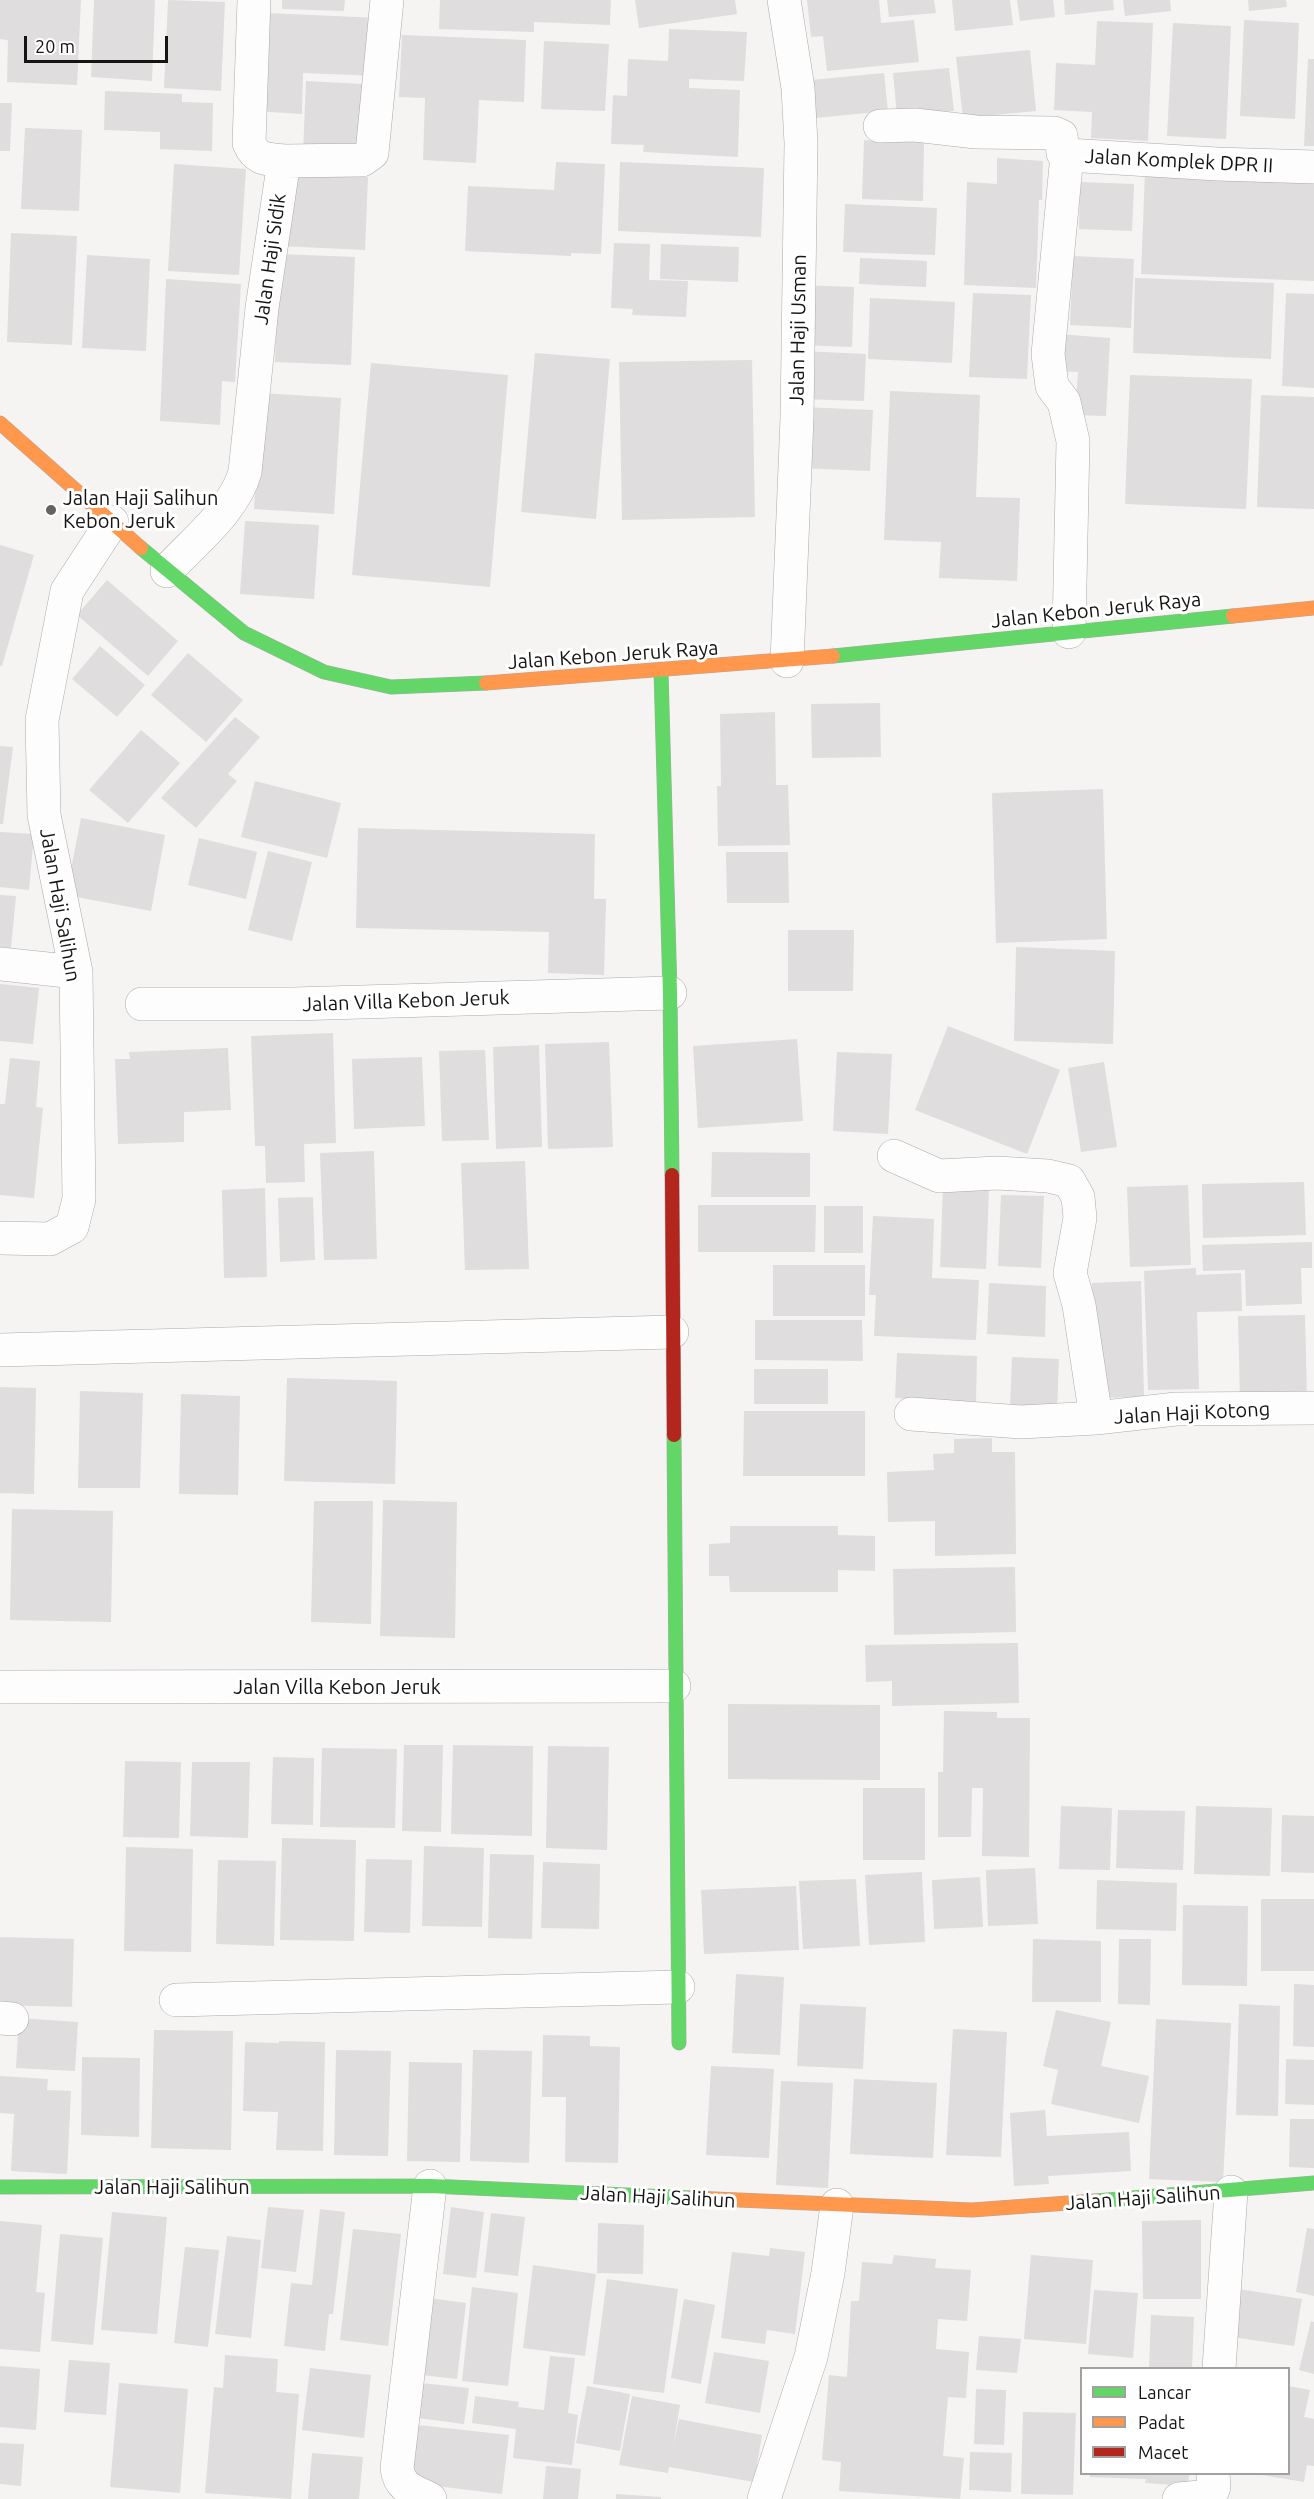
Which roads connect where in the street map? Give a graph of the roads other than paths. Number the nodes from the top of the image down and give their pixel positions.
1 (254, 0) edge
2 (387, 0) edge
3 (784, 0) edge
4 (880, 126) dead end
5 (1067, 155) junction
6 (284, 162) junction
7 (1314, 167) edge
8 (0, 423) edge
9 (112, 522) junction
10 (167, 571) junction
11 (1314, 608) edge
12 (1069, 632) junction
13 (787, 661) junction
14 (661, 671) junction
15 (0, 964) edge
16 (76, 972) junction
17 (670, 993) junction
18 (142, 1004) dead end
19 (894, 1156) dead end
20 (0, 1238) edge
21 (672, 1332) junction
22 (0, 1350) edge
23 (1314, 1408) edge
24 (911, 1414) dead end
25 (1096, 1418) junction
26 (674, 1686) junction
27 (0, 1687) edge
28 (678, 1987) junction
29 (176, 2000) dead end
30 (679, 2043) dead end
31 (1314, 2182) edge
32 (430, 2186) junction
33 (0, 2187) edge
34 (1231, 2192) junction
35 (837, 2205) junction
36 (1219, 2367) edge
37 (1214, 2475) edge
38 (430, 2499) edge
39 (764, 2499) edge
40 (1179, 2499) edge

1 - 6 street
2 - 6 street
3 - 13 street, Jalan Haji Usman
4 - 5 street, Jalan Komplek DPR II
5 - 7 street, Jalan Komplek DPR II
5 - 12 street
6 - 10 street, Jalan Haji Sidik
8 - 9 street, Jalan Kebon Jeruk Raya
9 - 10 street, Jalan Kebon Jeruk Raya
9 - 16 street, Jalan Haji Salihun
10 - 14 street, Jalan Kebon Jeruk Raya
11 - 12 street, Jalan Kebon Jeruk Raya
12 - 13 street, Jalan Kebon Jeruk Raya
13 - 14 street, Jalan Kebon Jeruk Raya
14 - 17 street
15 - 16 street
16 - 20 street, Jalan Haji Salihun
17 - 18 street, Jalan Villa Kebon Jeruk
17 - 21 street
19 - 25 street, Jalan Haji Kotong
21 - 22 street
21 - 26 street
23 - 25 street, Jalan Haji Kotong
24 - 25 street
26 - 27 street, Jalan Villa Kebon Jeruk
26 - 28 street
28 - 29 street
28 - 30 street
31 - 34 street, Jalan Haji Salihun
32 - 33 street, Jalan Haji Salihun
32 - 35 street, Jalan Haji Salihun
32 - 38 street
34 - 35 street, Jalan Haji Salihun
34 - 36 street
35 - 39 street
37 - 40 street

